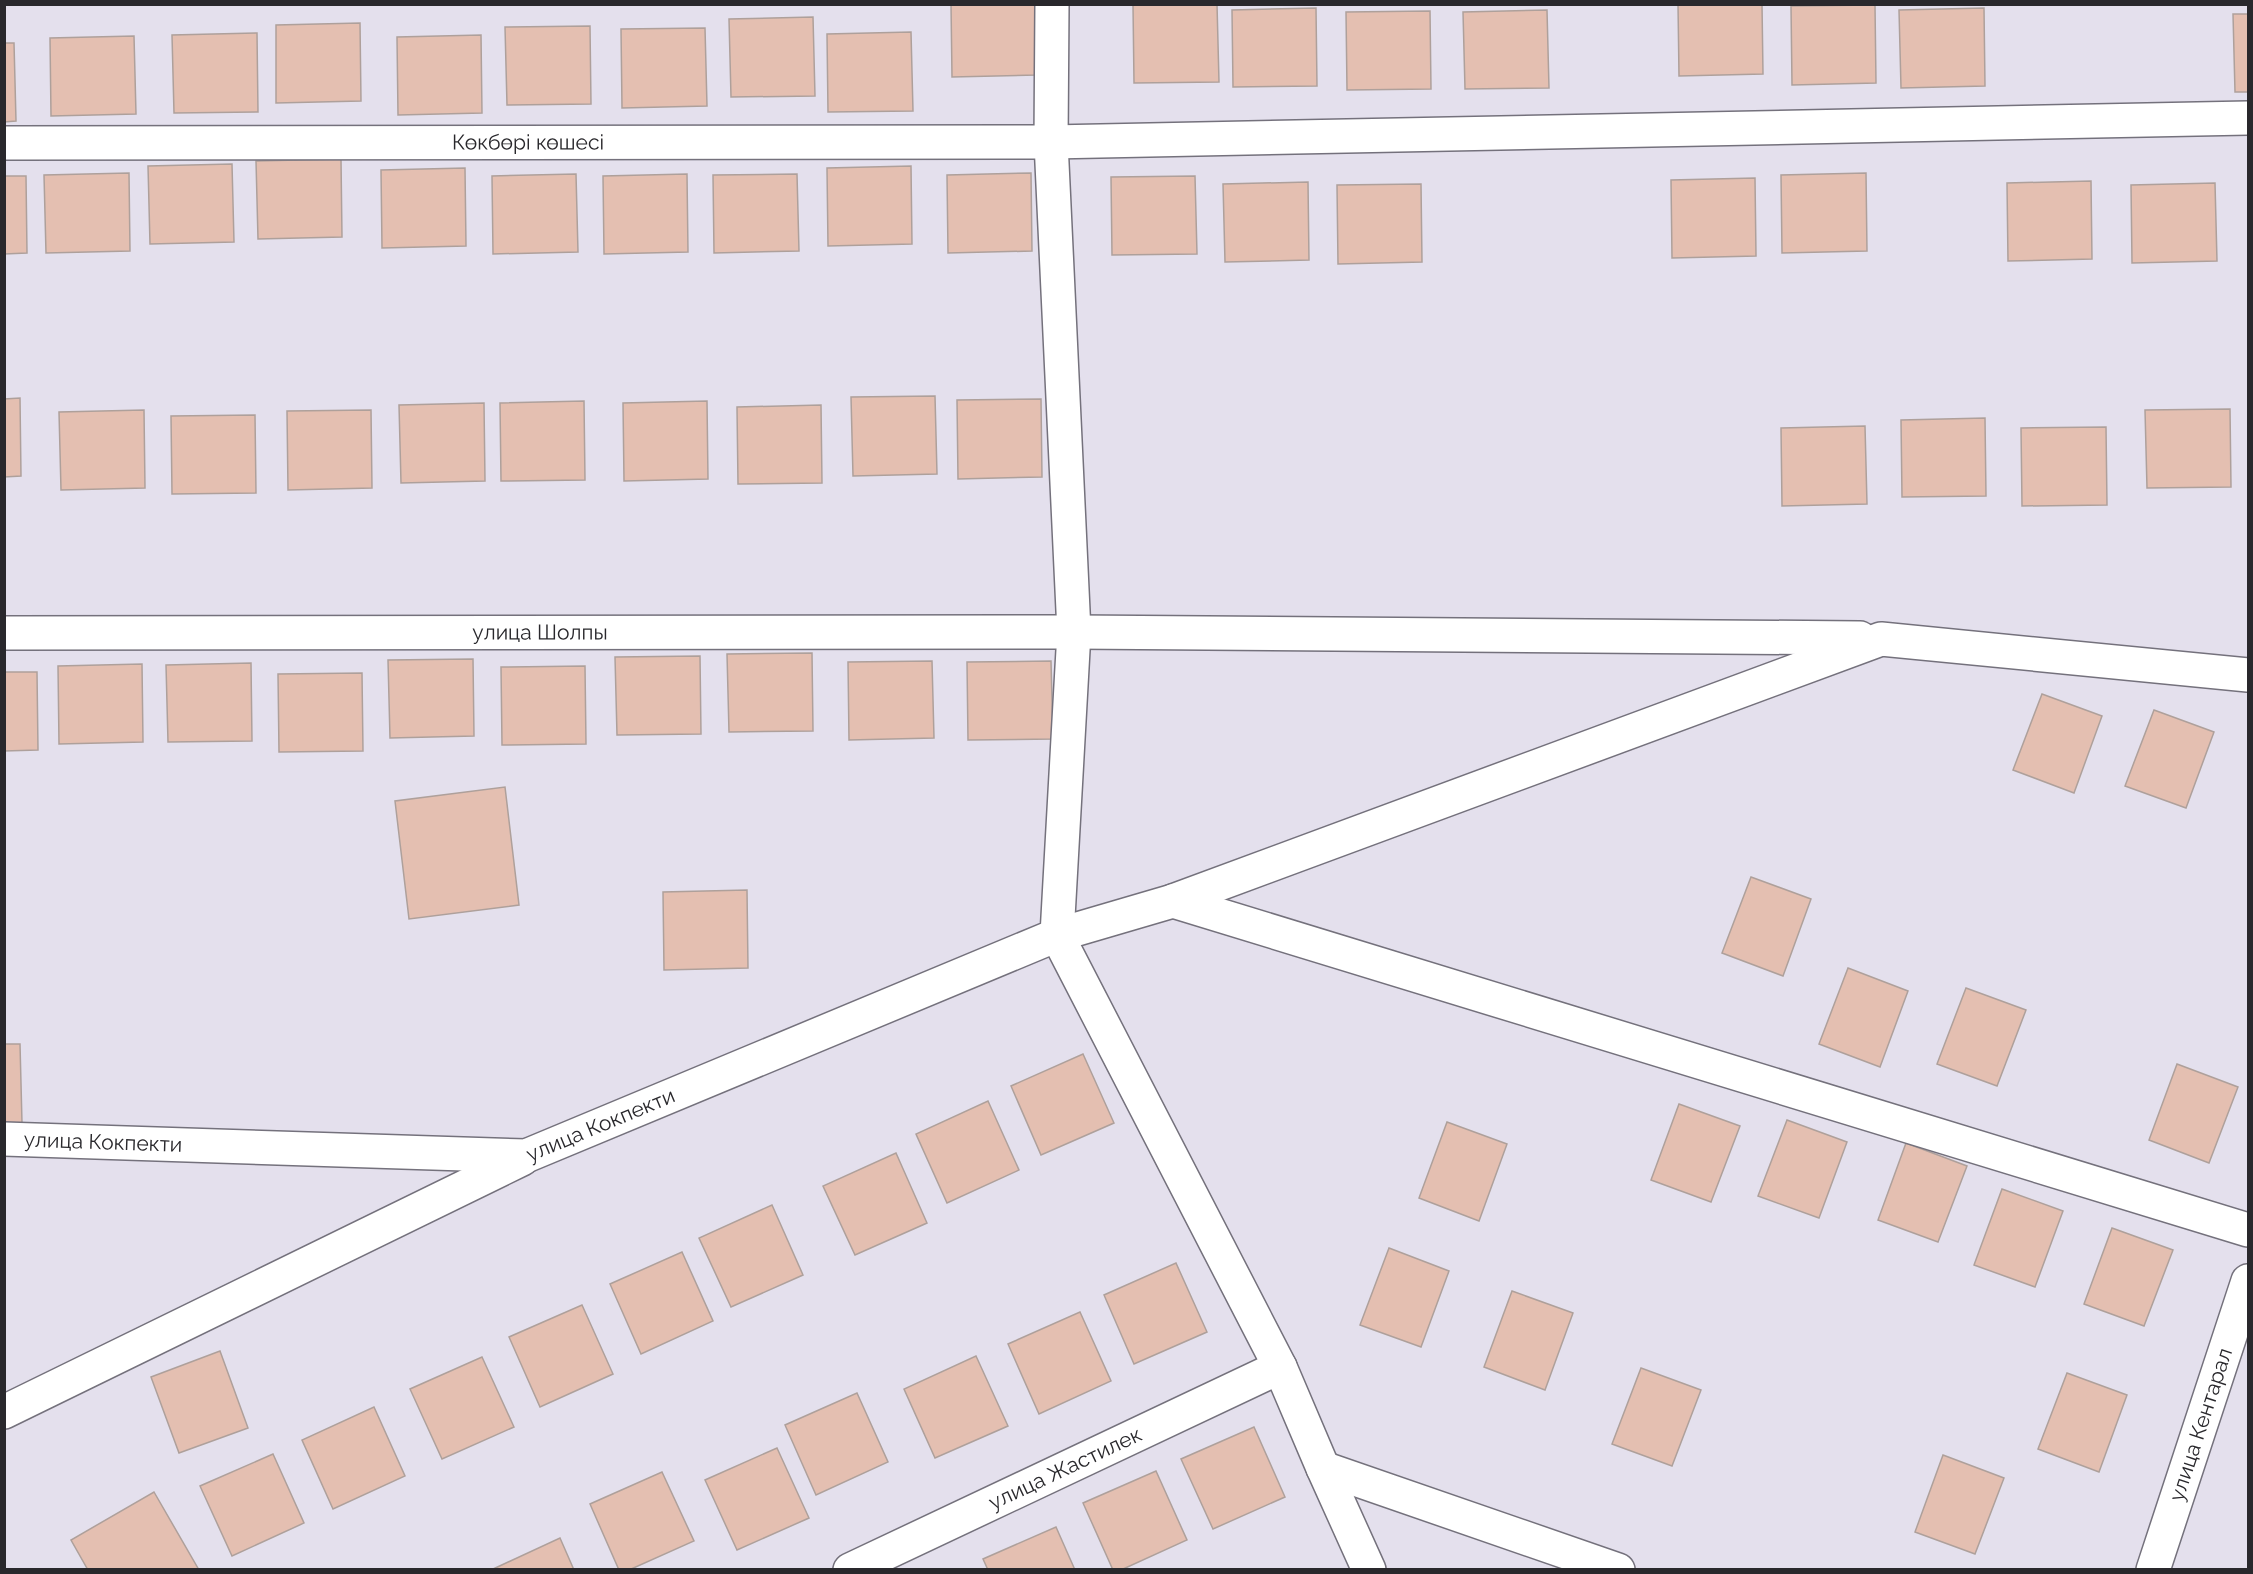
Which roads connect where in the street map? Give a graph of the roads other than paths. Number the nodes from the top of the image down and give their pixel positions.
1 (1052, 4) edge
2 (2248, 118) edge
3 (1050, 142) junction
4 (4, 143) edge
5 (1074, 632) junction
6 (4, 633) edge
7 (1881, 639) junction
8 (2248, 675) edge
9 (1173, 901) junction
10 (1057, 935) junction
11 (4, 1138) edge
12 (526, 1156) junction
13 (2248, 1230) edge
14 (2248, 1281) edge
15 (1280, 1367) junction
16 (4, 1412) edge
17 (1323, 1468) junction
18 (850, 1569) edge
19 (1369, 1569) edge
20 (1618, 1569) edge
21 (2154, 1569) edge

1 - 3 street
2 - 3 street, Көкбөрі көшесі
3 - 4 street, Көкбөрі көшесі
3 - 5 street
5 - 6 street, улица Шолпы
5 - 7 street, улица Шолпы
5 - 10 street
7 - 8 street, улица Шолпы
7 - 9 street, улица Кокпекти
9 - 10 street, улица Кокпекти
9 - 13 street
10 - 12 street, улица Кокпекти
10 - 15 street
11 - 12 street, улица Кокпекти
12 - 16 street
14 - 21 street, улица Кентарал
15 - 17 street
15 - 18 street, улица Жастилек
17 - 19 street
17 - 20 street

